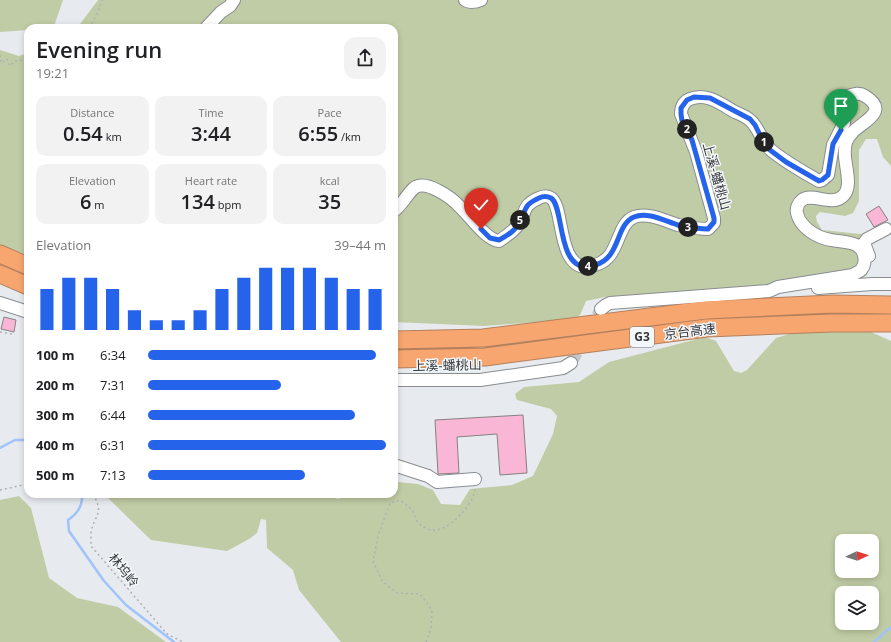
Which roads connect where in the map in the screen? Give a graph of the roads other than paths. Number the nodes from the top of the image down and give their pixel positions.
1 (234, 0) edge
2 (465, 0) edge
3 (481, 0) edge
4 (210, 24) edge
5 (398, 208) edge
6 (886, 230) dead end
7 (0, 254) edge
8 (24, 264) edge
9 (0, 274) edge
10 (853, 275) junction
11 (24, 284) edge
12 (891, 284) edge
13 (769, 291) junction
14 (0, 303) edge
15 (891, 305) edge
16 (601, 309) tunnel mouth
17 (24, 311) edge
18 (891, 323) edge
19 (398, 340) edge
20 (398, 359) edge
21 (571, 363) tunnel mouth
22 (398, 380) edge
23 (398, 466) edge
24 (475, 479) road end

1 - 4 street
2 - 3 street
5 - 10 street, 上溪-蟠桃山
6 - 10 street
7 - 8 highway
9 - 11 highway
10 - 13 street
12 - 13 street
13 - 16 street
14 - 17 street
15 - 19 highway, 京台高速 / G3
18 - 20 highway, 京台高速 / G3
21 - 22 street, 上溪-蟠桃山
23 - 24 street

